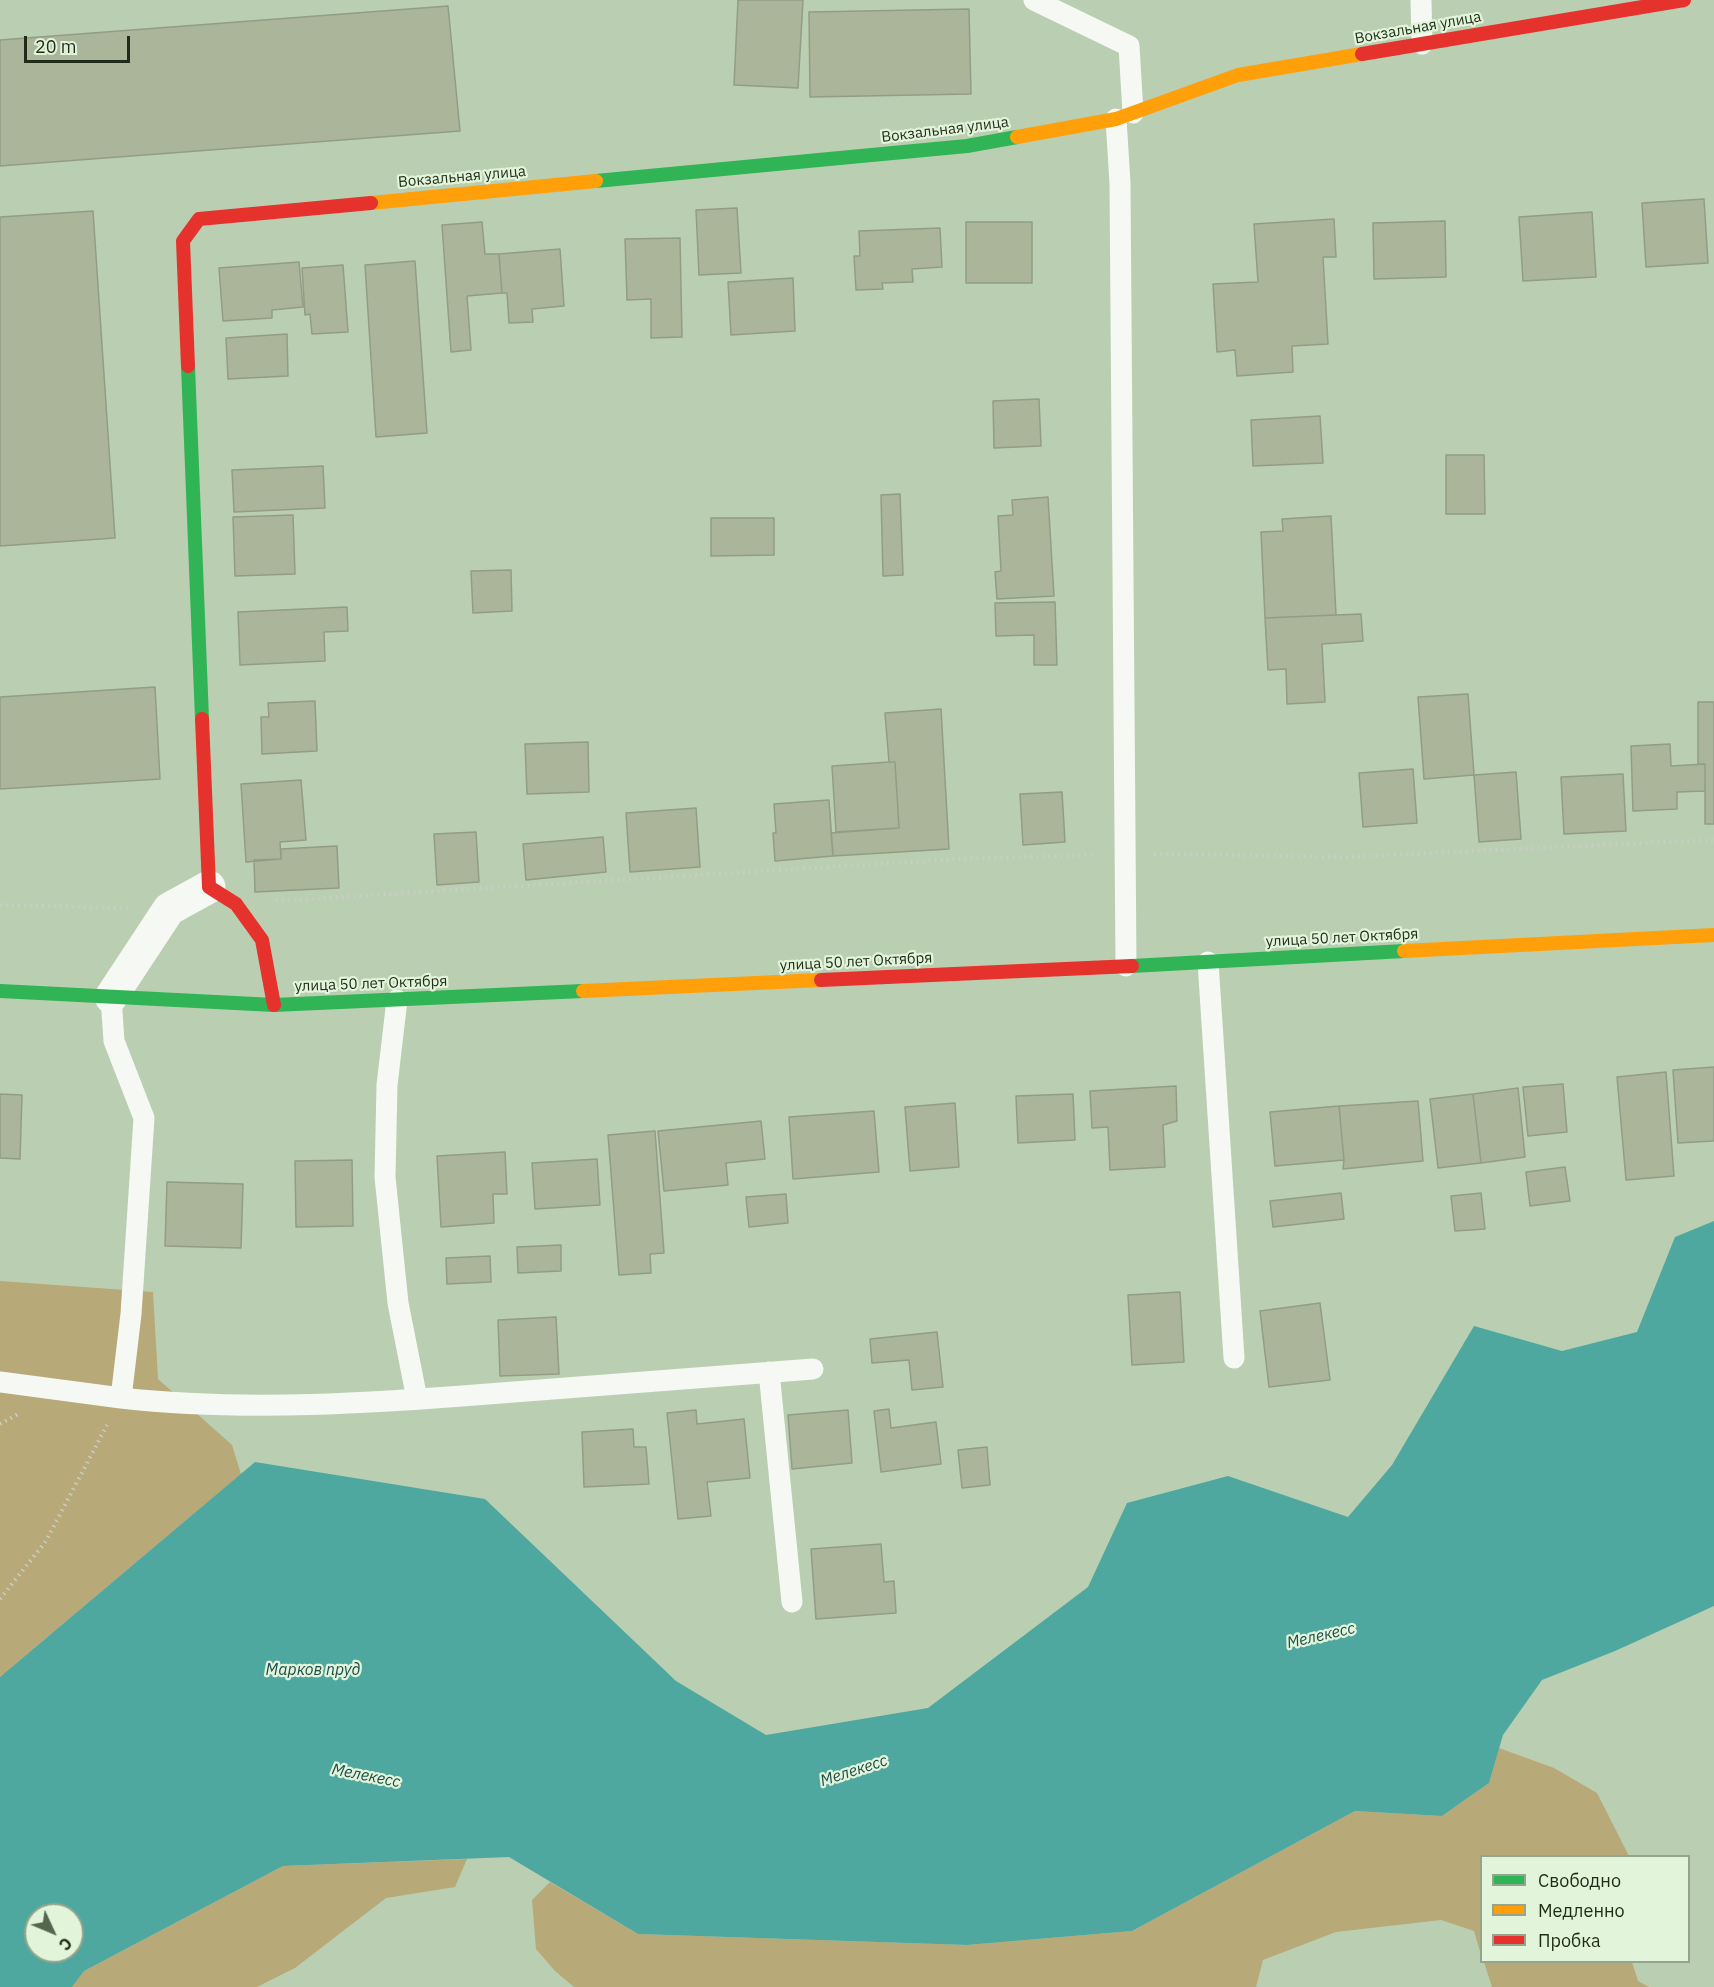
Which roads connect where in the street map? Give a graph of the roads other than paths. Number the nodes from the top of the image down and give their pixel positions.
1 (1035, 0) edge
2 (1421, 0) edge
3 (1684, 0) edge
4 (1422, 44) junction
5 (1125, 116) junction
6 (222, 896) junction
7 (1714, 935) edge
8 (1208, 962) junction
9 (1126, 966) junction
10 (0, 991) edge
11 (111, 997) junction
12 (397, 1000) junction
13 (274, 1005) junction
14 (1234, 1358) dead end
15 (813, 1369) dead end
16 (769, 1372) junction
17 (0, 1382) edge
18 (121, 1398) junction
19 (417, 1399) junction
20 (792, 1602) dead end

1 - 5 lane
2 - 4 lane
3 - 4 street, Вокзальная улица
4 - 5 street, Вокзальная улица
5 - 6 street, Вокзальная улица
5 - 9 lane
6 - 11 street
6 - 13 street
7 - 8 street, улица 50 лет Октября
8 - 9 street, улица 50 лет Октября
8 - 14 lane
9 - 12 street, улица 50 лет Октября
10 - 11 street, улица 50 лет Октября
11 - 13 street, улица 50 лет Октября
11 - 18 lane
12 - 13 street, улица 50 лет Октября
12 - 19 lane
15 - 16 lane
16 - 19 lane
16 - 20 lane
17 - 18 lane
18 - 19 lane

